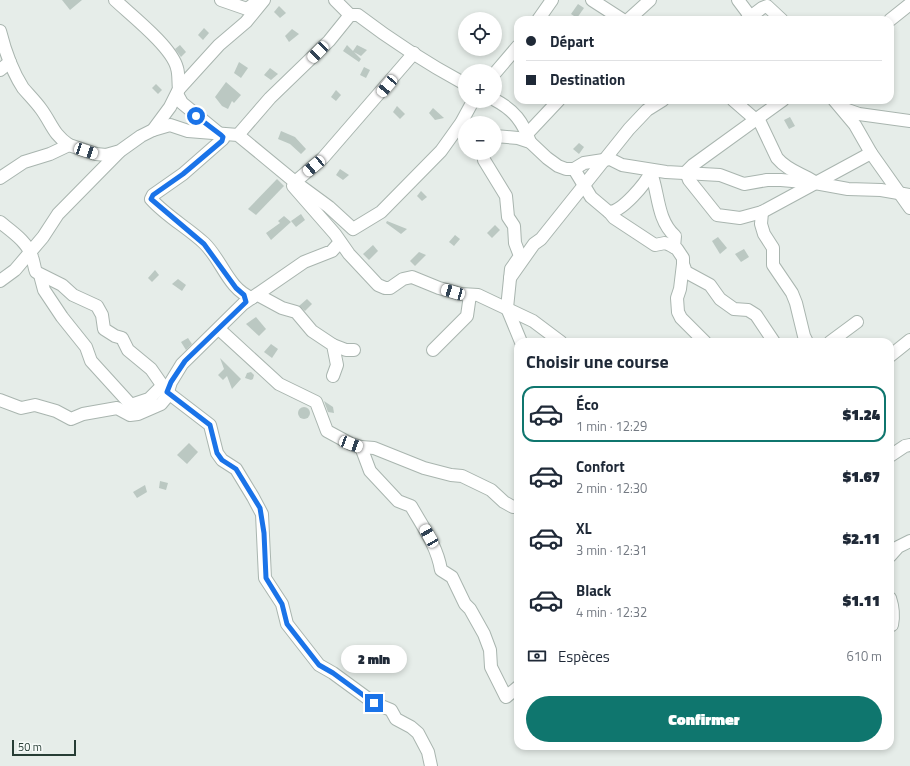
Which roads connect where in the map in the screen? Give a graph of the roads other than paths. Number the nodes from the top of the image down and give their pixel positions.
1 (115, 0) edge
2 (221, 0) edge
3 (259, 0) edge
4 (264, 0) edge
5 (334, 0) edge
6 (552, 0) edge
7 (592, 0) edge
8 (650, 0) edge
9 (738, 0) edge
10 (905, 4) edge
11 (350, 15) junction
12 (541, 16) edge
13 (617, 16) edge
14 (632, 16) edge
15 (747, 16) edge
16 (751, 16) edge
17 (778, 16) edge
18 (894, 16) edge
19 (0, 31) edge
20 (514, 51) edge
21 (414, 53) junction
22 (502, 65) edge
23 (5, 66) edge
24 (458, 80) edge
25 (178, 92) junction
26 (556, 104) edge
27 (657, 104) edge
28 (738, 104) edge
29 (777, 104) edge
30 (838, 104) edge
31 (502, 105) edge
32 (757, 119) junction
33 (910, 121) edge
34 (153, 130) junction
35 (458, 130) edge
36 (221, 135) junction
37 (238, 135) junction
38 (502, 137) edge
39 (529, 138) junction
40 (69, 145) junction
41 (120, 151) junction
42 (871, 152) junction
43 (606, 159) junction
44 (484, 160) edge
45 (574, 169) junction
46 (651, 171) junction
47 (686, 172) junction
48 (0, 178) edge
49 (293, 181) junction
50 (815, 183) junction
51 (585, 186) junction
52 (906, 195) edge
53 (910, 208) edge
54 (609, 212) junction
55 (762, 212) junction
56 (0, 222) edge
57 (340, 242) junction
58 (674, 247) junction
59 (30, 252) junction
60 (683, 264) junction
61 (40, 275) junction
62 (510, 278) junction
63 (0, 281) edge
64 (470, 295) junction
65 (250, 297) junction
66 (507, 308) junction
67 (857, 322) dead end
68 (218, 329) junction
69 (519, 338) edge
70 (555, 338) edge
71 (701, 338) edge
72 (771, 338) edge
73 (805, 338) edge
74 (835, 338) edge
75 (910, 340) edge
76 (333, 345) junction
77 (354, 350) dead end
78 (433, 350) dead end
79 (894, 353) edge
80 (333, 376) dead end
81 (164, 389) junction
82 (0, 400) edge
83 (910, 445) edge
84 (361, 448) junction
85 (894, 453) edge
86 (514, 507) edge
87 (910, 541) edge
88 (894, 552) edge
89 (514, 690) edge
90 (431, 766) edge

1 - 25 street
2 - 3 street
4 - 25 street
5 - 11 street
6 - 12 street
7 - 13 street
8 - 14 street
9 - 15 street
10 - 18 street
11 - 21 street
11 - 37 street
16 - 17 street
19 - 23 street
20 - 22 street
21 - 24 street
21 - 49 street
23 - 40 street
25 - 34 street
25 - 36 street
26 - 39 street
27 - 43 street
28 - 32 street
29 - 32 street
30 - 33 street
30 - 42 street
31 - 39 street
32 - 47 street
32 - 50 street
34 - 36 street
34 - 41 street
35 - 49 street
36 - 37 street
36 - 65 street
37 - 49 street
38 - 39 street
39 - 45 street
40 - 41 street
40 - 48 street
41 - 59 street
42 - 50 street
42 - 52 street
43 - 45 street
43 - 46 street
43 - 51 street
44 - 62 street
45 - 51 street
46 - 47 street
46 - 54 street
46 - 58 street
47 - 50 street
47 - 55 street
49 - 57 street
50 - 52 street
50 - 55 street
51 - 54 street
51 - 62 street
52 - 53 street
54 - 58 street
55 - 73 street
56 - 59 street
57 - 64 street
57 - 65 street
58 - 60 street
59 - 61 street
59 - 63 street
60 - 71 street
60 - 72 street
61 - 81 street
61 - 81 street
62 - 66 street
64 - 66 street
64 - 78 street
65 - 68 street
65 - 76 street
66 - 69 street
66 - 70 street
67 - 74 street
68 - 81 street
68 - 84 street
75 - 79 street
76 - 77 street
76 - 80 street
81 - 82 street
81 - 90 street
83 - 85 street
84 - 86 street
84 - 89 street
87 - 88 street

